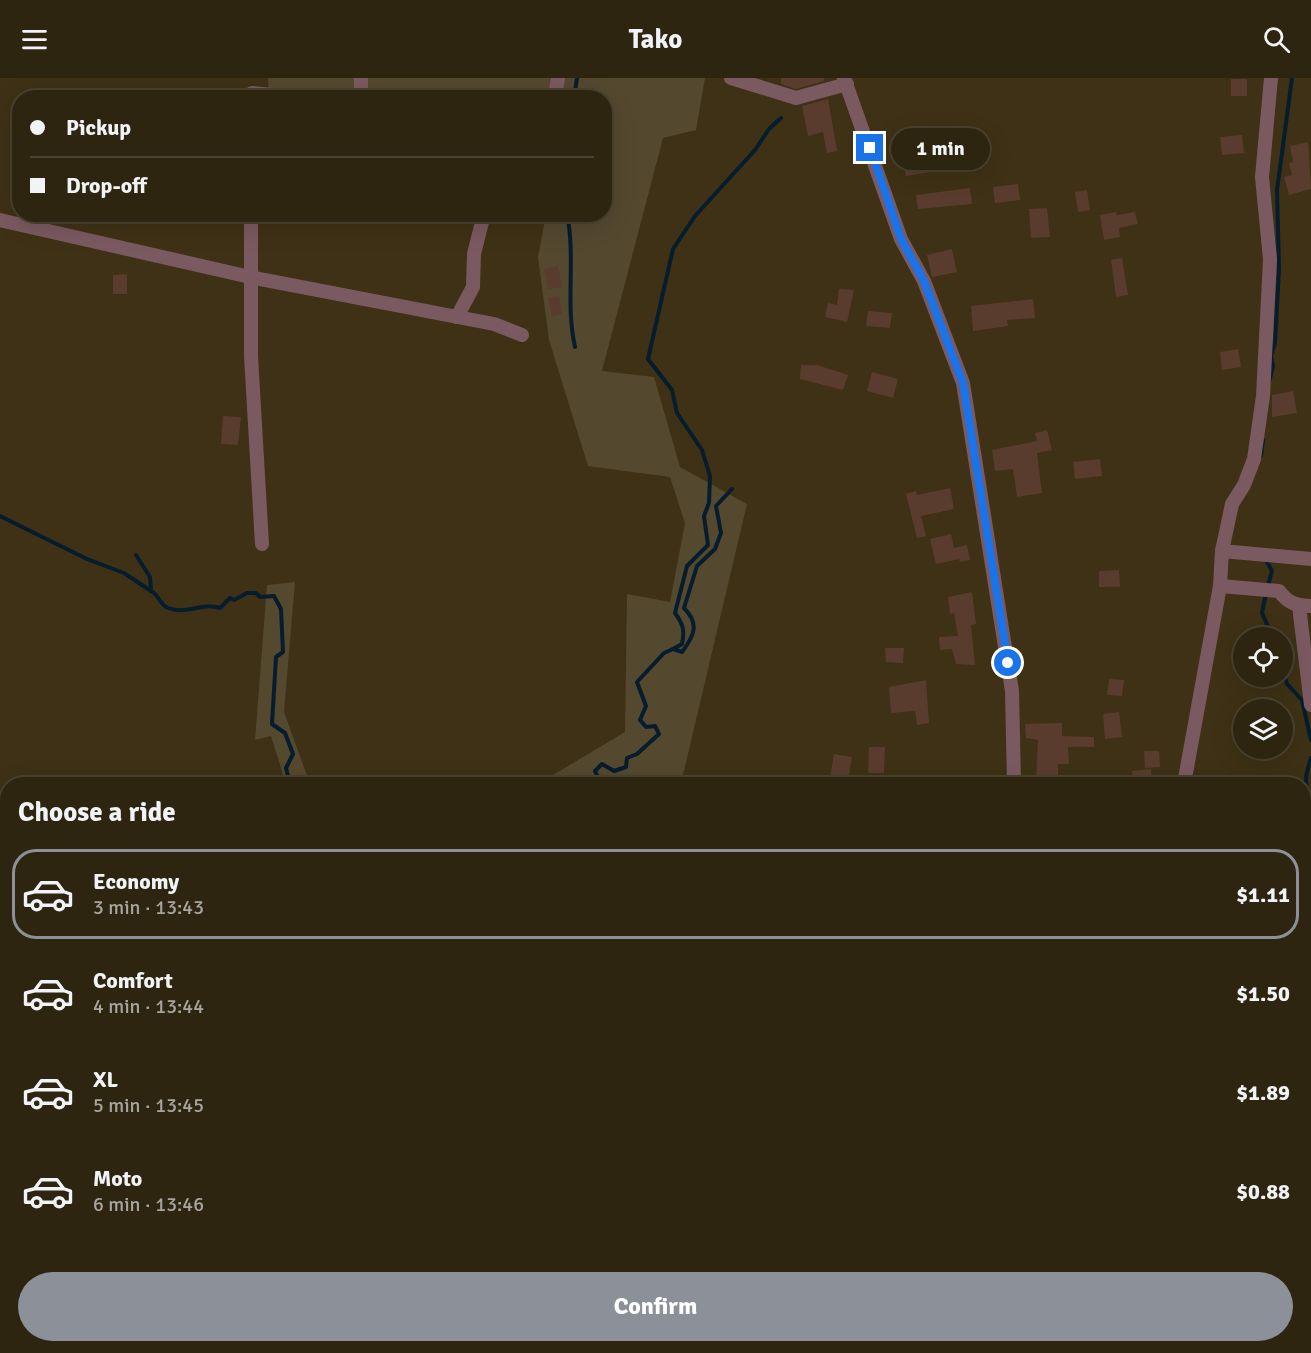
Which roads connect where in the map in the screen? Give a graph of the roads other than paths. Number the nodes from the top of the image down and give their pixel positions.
1 (731, 78) edge
2 (1270, 78) edge
3 (846, 81) edge
4 (0, 220) edge
5 (251, 222) edge
6 (482, 222) edge
7 (250, 277) junction
8 (458, 317) junction
9 (522, 335) dead end
10 (262, 544) dead end
11 (1222, 551) junction
12 (1311, 559) edge
13 (1220, 586) junction
14 (1305, 606) edge
15 (1309, 677) edge
16 (1311, 705) edge
17 (1014, 777) edge
18 (1185, 777) edge

1 - 3 street
2 - 11 street
3 - 17 street
4 - 7 street
5 - 7 street
6 - 8 street
7 - 8 street
7 - 10 street
8 - 9 street
11 - 12 street
11 - 13 street
13 - 14 street
13 - 18 street
14 - 15 street
15 - 16 street

